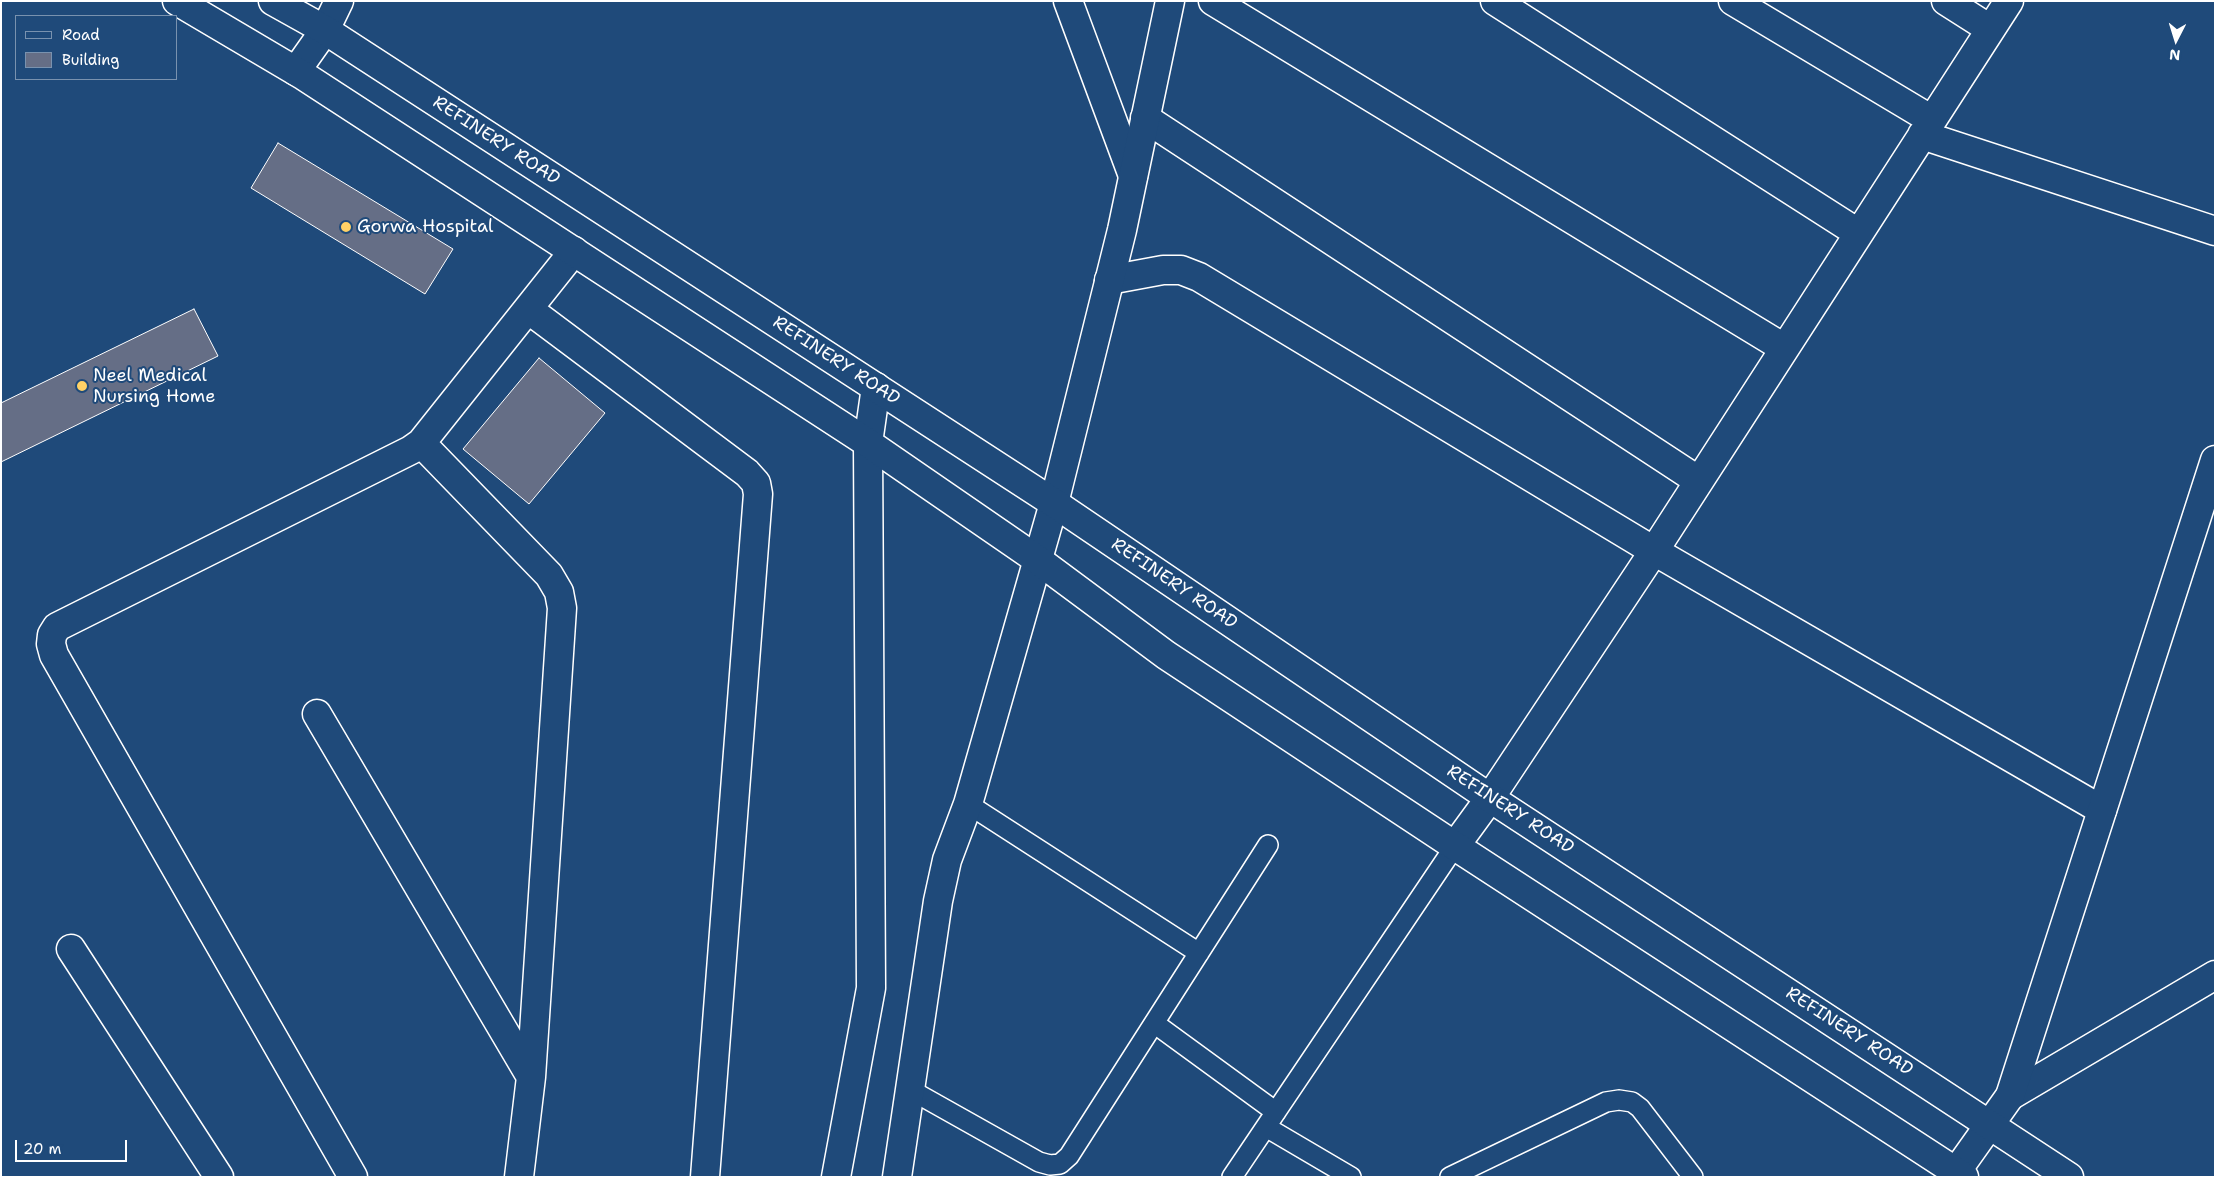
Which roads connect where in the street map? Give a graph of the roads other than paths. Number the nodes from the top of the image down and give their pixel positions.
1 (177, 1) edge
2 (273, 1) edge
3 (339, 1) edge
4 (1068, 1) edge
5 (1170, 1) edge
6 (1213, 1) edge
7 (1496, 1) edge
8 (1733, 1) edge
9 (1946, 1) edge
10 (2009, 1) edge
11 (1990, 29) junction
12 (325, 30) junction
13 (296, 71) junction
14 (1145, 118) junction
15 (1927, 127) junction
16 (1133, 176) junction
17 (2215, 231) edge
18 (1858, 233) junction
19 (574, 251) junction
20 (1109, 280) junction
21 (528, 309) junction
22 (1784, 348) junction
23 (876, 387) junction
24 (420, 443) junction
25 (868, 443) junction
26 (2215, 460) edge
27 (1698, 481) junction
28 (1054, 503) junction
29 (1654, 551) junction
30 (1038, 560) junction
31 (317, 714) dead end
32 (1490, 798) junction
33 (968, 804) junction
34 (2102, 810) junction
35 (1268, 845) dead end
36 (1455, 846) junction
37 (71, 949) dead end
38 (1199, 953) junction
39 (2215, 975) edge
40 (1154, 1023) junction
41 (531, 1077) junction
42 (910, 1090) junction
43 (2010, 1096) junction
44 (1271, 1120) junction
45 (1990, 1124) junction
46 (1957, 1175) edge
47 (219, 1177) edge
48 (353, 1177) edge
49 (519, 1177) edge
50 (705, 1177) edge
51 (836, 1177) edge
52 (897, 1177) edge
53 (1232, 1177) edge
54 (1351, 1177) edge
55 (1450, 1177) edge
56 (1693, 1177) edge
57 (2069, 1177) edge

1 - 13 street
2 - 12 street, REFINERY ROAD
3 - 12 street
4 - 16 street
5 - 14 street
6 - 22 street
7 - 18 street
8 - 15 street
9 - 11 street
10 - 11 street
11 - 15 street
12 - 13 street
12 - 23 street, REFINERY ROAD
13 - 19 street
14 - 16 street
14 - 27 street
15 - 17 street
15 - 18 street
16 - 20 street
18 - 22 street
19 - 21 street
19 - 25 street
20 - 28 street
20 - 29 street
21 - 24 street
21 - 50 street
22 - 27 street
23 - 25 street
23 - 28 street, REFINERY ROAD
24 - 41 street
24 - 48 street
25 - 30 street
25 - 51 street
26 - 34 street
27 - 29 street
28 - 30 street
28 - 32 street, REFINERY ROAD
29 - 32 street
29 - 34 street
30 - 33 street
30 - 36 street
31 - 41 street
32 - 36 street
32 - 45 street, REFINERY ROAD
33 - 38 lane
33 - 42 street
34 - 43 street
35 - 38 lane
36 - 44 lane
36 - 46 street
37 - 47 street
38 - 40 lane
39 - 43 street
40 - 42 lane
40 - 44 lane
41 - 49 street
42 - 52 street
43 - 45 street
44 - 53 lane
44 - 54 lane
45 - 46 street
45 - 57 street, REFINERY ROAD
55 - 56 lane

